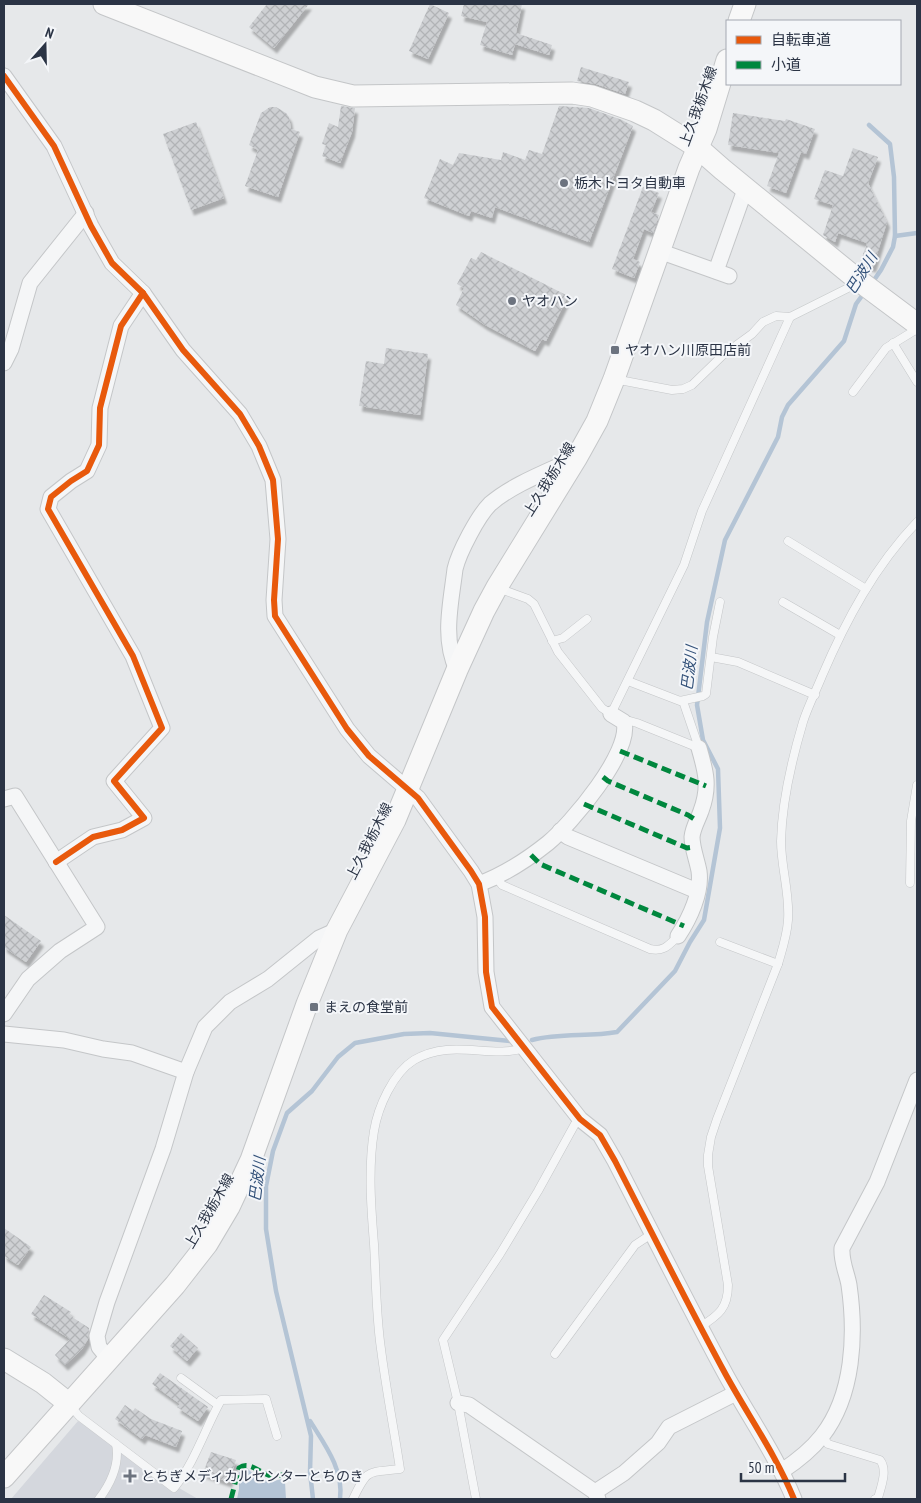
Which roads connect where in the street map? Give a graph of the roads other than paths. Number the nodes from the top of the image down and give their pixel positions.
1 (104, 4) edge
2 (745, 4) edge
3 (739, 20) edge
4 (726, 63) edge
5 (4, 76) edge
6 (697, 147) junction
7 (748, 191) junction
8 (86, 213) junction
9 (659, 251) junction
10 (860, 282) junction
11 (143, 293) junction
12 (790, 317) junction
13 (917, 324) edge
14 (917, 329) edge
15 (893, 343) junction
16 (4, 363) edge
17 (614, 379) junction
18 (917, 382) edge
19 (853, 392) dead end
20 (577, 457) junction
21 (917, 522) edge
22 (788, 542) dead end
23 (497, 587) junction
24 (866, 589) junction
25 (720, 602) dead end
26 (784, 602) dead end
27 (587, 619) dead end
28 (840, 635) junction
29 (552, 641) junction
30 (711, 657) junction
31 (457, 670) junction
32 (628, 680) junction
33 (814, 695) junction
34 (686, 701) junction
35 (617, 718) junction
36 (699, 748) junction
37 (917, 786) edge
38 (408, 790) junction
39 (4, 800) edge
40 (560, 831) junction
41 (56, 862) junction
42 (496, 877) junction
43 (910, 883) dead end
44 (479, 884) junction
45 (697, 891) junction
46 (337, 930) junction
47 (678, 936) joint
48 (720, 942) dead end
49 (778, 964) junction
50 (4, 1014) edge
51 (4, 1034) edge
52 (525, 1048) junction
53 (186, 1072) junction
54 (917, 1080) edge
55 (580, 1119) junction
56 (652, 1233) junction
57 (700, 1327) junction
58 (555, 1354) dead end
59 (108, 1358) junction
60 (4, 1359) edge
61 (181, 1378) dead end
62 (736, 1394) junction
63 (458, 1402) junction
64 (68, 1403) junction
65 (218, 1404) junction
66 (277, 1436) dead end
67 (822, 1436) junction
68 (116, 1444) junction
69 (782, 1471) junction
70 (4, 1477) edge
71 (596, 1496) edge
72 (99, 1499) edge
73 (353, 1499) edge
74 (476, 1499) edge
75 (794, 1499) edge
76 (875, 1499) edge

1 - 6 main road
2 - 3 main road
4 - 6 main road, 上久我栃木線
5 - 8 street
6 - 7 main road
6 - 9 main road, 上久我栃木線
7 - 9 street
7 - 10 main road
8 - 11 street
8 - 16 street
9 - 17 main road, 上久我栃木線
10 - 12 lane
10 - 13 main road
11 - 38 street
11 - 41 street
12 - 17 lane
12 - 32 lane
14 - 15 lane
15 - 18 lane
15 - 19 lane
17 - 20 main road, 上久我栃木線
20 - 23 main road, 上久我栃木線
20 - 31 street
21 - 24 lane
22 - 24 lane
23 - 29 lane
23 - 31 main road, 上久我栃木線
24 - 28 lane
25 - 30 lane
26 - 28 lane
27 - 29 lane
28 - 33 lane
29 - 35 lane
30 - 33 lane
30 - 34 lane
31 - 38 main road, 上久我栃木線
32 - 34 lane
32 - 35 lane
33 - 49 lane
34 - 36 lane
35 - 36 lane
35 - 40 street
36 - 45 street
37 - 43 lane
38 - 44 street
38 - 46 main road, 上久我栃木線
39 - 41 street
40 - 42 street
40 - 45 street
41 - 50 street
42 - 44 street
42 - 47 lane
44 - 52 street
45 - 47 street
46 - 53 street
46 - 59 main road, 上久我栃木線
48 - 49 lane
49 - 57 lane
51 - 53 street
52 - 55 street
52 - 73 lane
53 - 59 street
54 - 67 street
55 - 56 street
55 - 63 lane
56 - 57 street
56 - 58 lane
57 - 62 street
59 - 64 main road, 上久我栃木線
60 - 64 main road
61 - 65 lane
62 - 69 street
62 - 71 street
63 - 71 street
63 - 74 lane
64 - 68 lane
64 - 70 main road, 上久我栃木線
65 - 66 lane
65 - 68 lane
67 - 69 street
67 - 76 lane
68 - 72 lane
69 - 75 street

